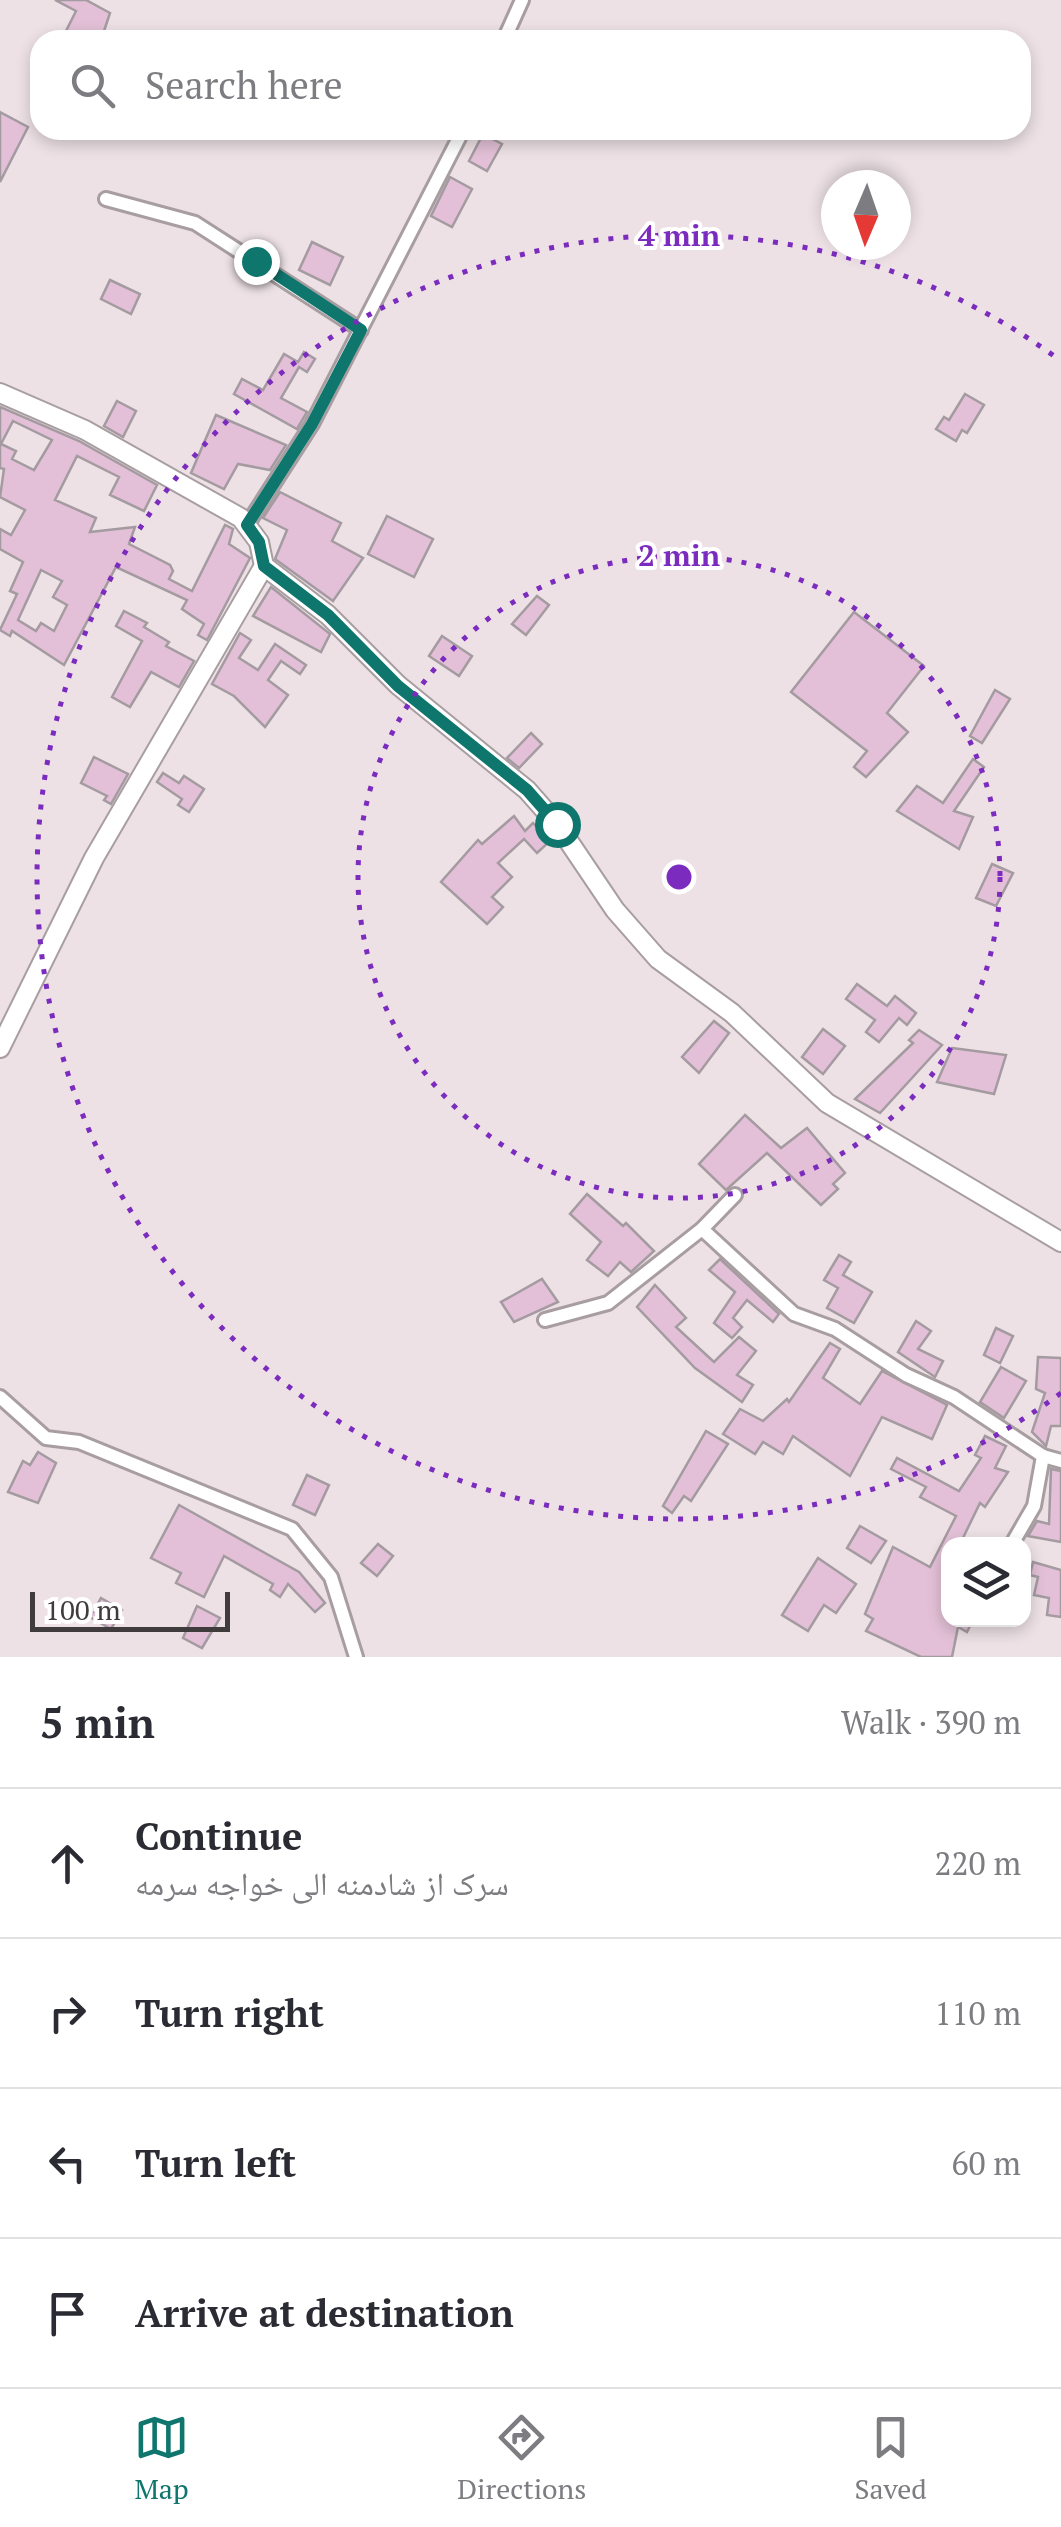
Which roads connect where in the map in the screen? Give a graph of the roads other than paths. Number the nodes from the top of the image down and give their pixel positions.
1 (522, 0) edge
2 (508, 30) edge
3 (458, 140) edge
4 (106, 199) dead end
5 (361, 330) junction
6 (0, 393) edge
7 (247, 525) junction
8 (264, 566) junction
9 (0, 1048) edge
10 (735, 1195) dead end
11 (702, 1229) junction
12 (1061, 1242) edge
13 (545, 1320) dead end
14 (0, 1397) edge
15 (1042, 1456) junction
16 (1061, 1461) edge
17 (1016, 1537) edge
18 (356, 1657) edge

1 - 2 street
3 - 5 street
4 - 5 street
5 - 7 street
6 - 7 street
7 - 8 street
8 - 9 street
8 - 12 street
10 - 11 street
11 - 13 street
11 - 15 street
14 - 18 street
15 - 16 street
15 - 17 street

